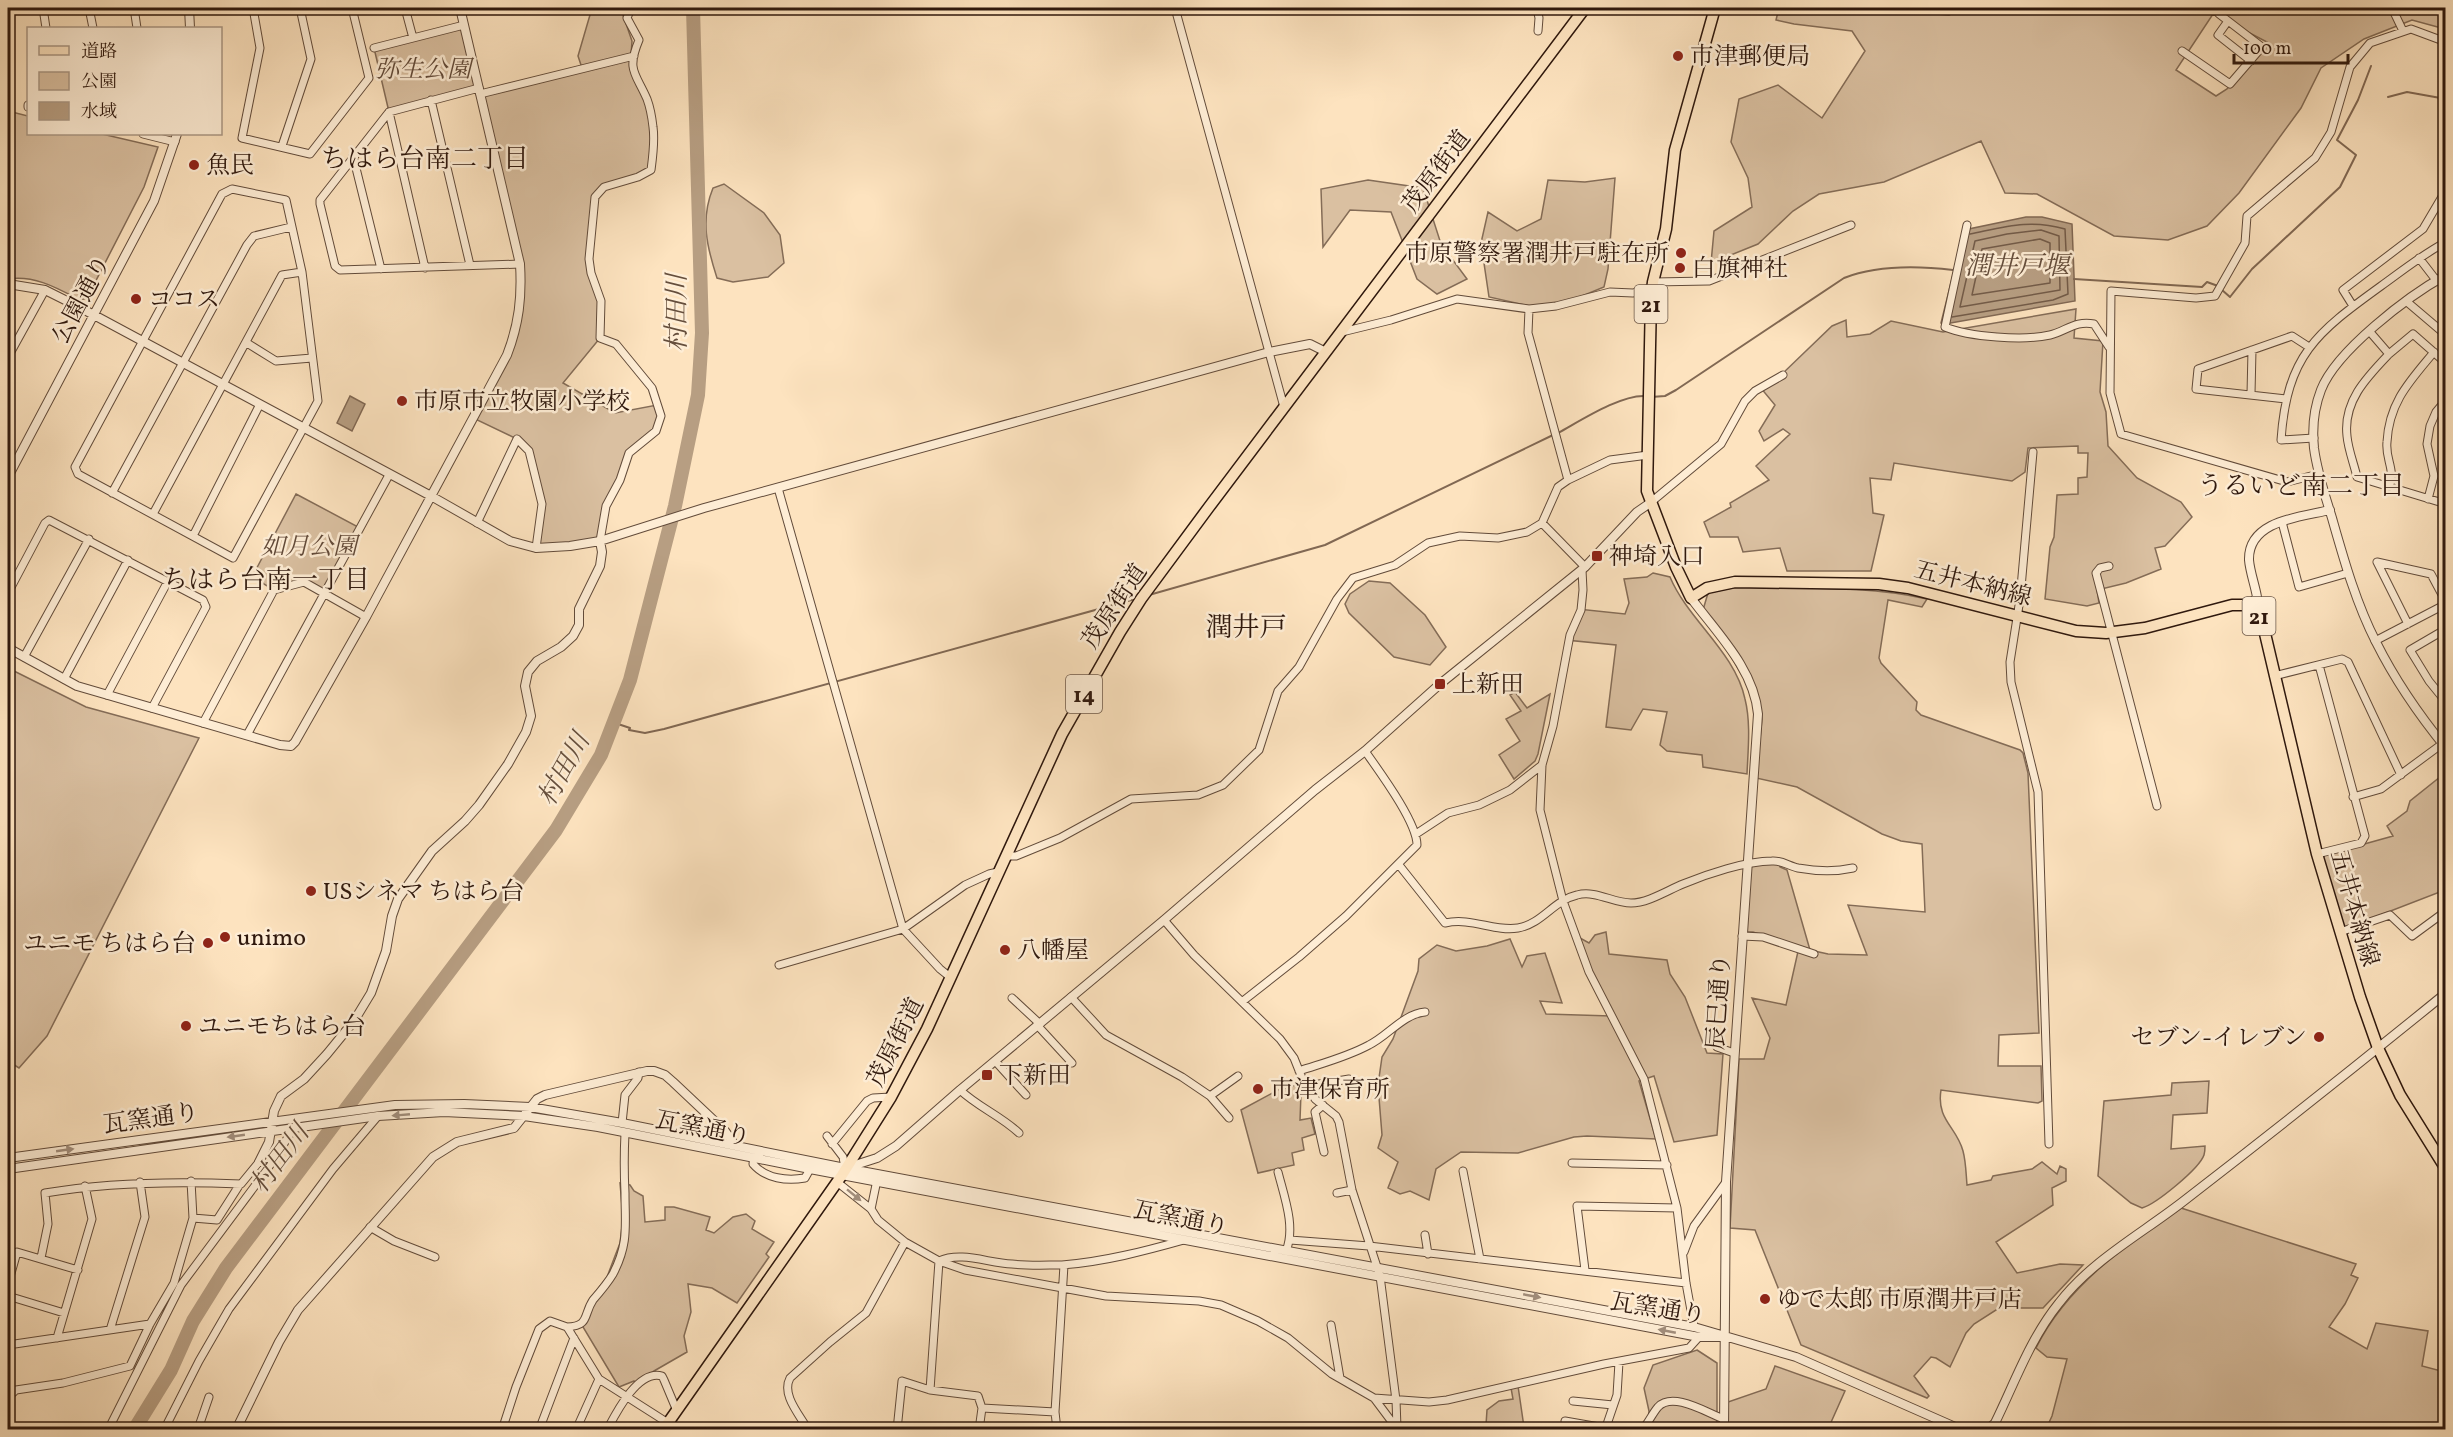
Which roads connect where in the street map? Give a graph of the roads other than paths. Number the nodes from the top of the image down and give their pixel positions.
1 (43, 8) edge
2 (89, 8) edge
3 (134, 8) edge
4 (189, 8) edge
5 (271, 8) edge
6 (300, 8) edge
7 (352, 8) edge
8 (405, 8) edge
9 (460, 8) edge
10 (631, 8) edge
11 (1175, 8) edge
12 (1537, 8) edge
13 (1585, 8) edge
14 (1715, 8) edge
15 (2222, 8) edge
16 (2392, 8) edge
17 (253, 9) edge
18 (2228, 21) junction
19 (464, 25) junction
20 (46, 27) edge
21 (93, 27) edge
22 (137, 27) edge
23 (190, 27) edge
24 (1538, 31) dead end
25 (2403, 31) junction
26 (413, 38) junction
27 (2445, 42) edge
28 (374, 48) dead end
29 (2182, 51) dead end
30 (634, 56) junction
31 (2251, 61) junction
32 (480, 91) junction
33 (431, 100) junction
34 (389, 112) junction
35 (151, 135) edge
36 (176, 138) edge
37 (282, 146) junction
38 (353, 156) junction
39 (2445, 190) edge
40 (1851, 225) dead end
41 (1967, 225) dead end
42 (291, 227) junction
43 (2445, 242) edge
44 (2419, 258) junction
45 (520, 264) junction
46 (470, 265) junction
47 (381, 268) junction
48 (425, 268) junction
49 (302, 272) junction
50 (2445, 274) edge
51 (2436, 280) junction
52 (8, 284) edge
53 (1653, 285) junction
54 (45, 290) junction
55 (2406, 301) junction
56 (2353, 306) junction
57 (1529, 309) junction
58 (94, 316) junction
59 (2444, 331) edge
60 (1341, 332) junction
61 (2370, 332) junction
62 (142, 343) junction
63 (247, 343) junction
64 (2309, 347) junction
65 (2110, 349) junction
66 (2252, 350) junction
67 (1269, 352) junction
68 (1326, 352) junction
69 (2434, 352) junction
70 (2389, 354) junction
71 (8, 357) edge
72 (312, 358) junction
73 (2445, 363) edge
74 (184, 364) junction
75 (1783, 375) dead end
76 (224, 384) junction
77 (2251, 394) junction
78 (2286, 399) junction
79 (2445, 400) edge
80 (259, 406) junction
81 (1284, 407) junction
82 (303, 429) junction
83 (2313, 438) junction
84 (2033, 452) dead end
85 (1648, 455) junction
86 (2319, 474) junction
87 (389, 475) junction
88 (8, 477) edge
89 (1568, 480) junction
90 (2389, 487) junction
91 (778, 488) junction
92 (112, 493) junction
93 (430, 496) junction
94 (2428, 499) junction
95 (1650, 503) junction
96 (2445, 504) edge
97 (2330, 510) junction
98 (153, 514) junction
99 (2282, 522) junction
100 (477, 523) junction
101 (1542, 523) junction
102 (193, 536) junction
103 (88, 539) junction
104 (600, 541) junction
105 (536, 548) junction
106 (128, 561) junction
107 (2109, 566) dead end
108 (1584, 568) junction
109 (2348, 573) junction
110 (168, 581) junction
111 (8, 593) edge
112 (324, 594) junction
113 (1691, 598) junction
114 (2445, 603) edge
115 (2250, 605) junction
116 (2017, 615) junction
117 (366, 617) junction
118 (2408, 624) junction
119 (2443, 631) edge
120 (2112, 633) junction
121 (2445, 640) edge
122 (2375, 641) junction
123 (8, 648) edge
124 (24, 657) junction
125 (2319, 665) junction
126 (2274, 676) junction
127 (64, 679) junction
128 (107, 695) junction
129 (2445, 702) edge
130 (152, 708) junction
131 (203, 723) junction
132 (247, 735) junction
133 (2444, 744) edge
134 (1365, 751) junction
135 (1542, 765) junction
136 (2401, 775) junction
137 (2353, 796) junction
138 (2157, 806) dead end
139 (1416, 834) junction
140 (2317, 854) junction
141 (1006, 856) junction
142 (1748, 864) junction
143 (1399, 865) junction
144 (1852, 868) dead end
145 (998, 872) junction
146 (1563, 901) junction
147 (2445, 911) edge
148 (1164, 921) junction
149 (903, 929) junction
150 (2340, 932) junction
151 (1742, 936) junction
152 (1814, 954) dead end
153 (779, 965) dead end
154 (950, 977) junction
155 (2445, 993) edge
156 (1071, 997) junction
157 (1012, 998) dead end
158 (1243, 1001) junction
159 (1425, 1012) dead end
160 (1039, 1024) junction
161 (1711, 1036) dead end
162 (2378, 1048) junction
163 (1734, 1053) junction
164 (996, 1062) junction
165 (1072, 1063) dead end
166 (1299, 1071) junction
167 (639, 1072) junction
168 (1238, 1076) dead end
169 (1349, 1079) dead end
170 (1307, 1086) junction
171 (960, 1090) junction
172 (1026, 1095) dead end
173 (1210, 1096) junction
174 (891, 1097) junction
175 (1323, 1105) junction
176 (530, 1107) junction
177 (378, 1112) junction
178 (524, 1116) junction
179 (1229, 1118) dead end
180 (621, 1123) junction
181 (272, 1126) junction
182 (294, 1128) junction
183 (625, 1133) junction
184 (1019, 1133) dead end
185 (827, 1136) dead end
186 (832, 1144) junction
187 (2049, 1144) dead end
188 (735, 1145) junction
189 (1324, 1152) dead end
190 (754, 1157) junction
191 (8, 1158) edge
192 (259, 1162) joint
193 (1572, 1163) dead end
194 (1667, 1165) junction
195 (8, 1169) edge
196 (810, 1169) junction
197 (2445, 1169) edge
198 (1463, 1171) dead end
199 (1278, 1172) dead end
200 (841, 1175) junction
201 (877, 1180) junction
202 (191, 1181) junction
203 (140, 1182) junction
204 (1726, 1182) junction
205 (240, 1184) junction
206 (85, 1186) junction
207 (1352, 1190) junction
208 (1337, 1193) dead end
209 (1677, 1208) junction
210 (871, 1209) junction
211 (193, 1218) junction
212 (370, 1227) junction
213 (1425, 1235) dead end
214 (1187, 1239) junction
215 (1290, 1240) junction
216 (905, 1242) junction
217 (1369, 1246) junction
218 (1286, 1251) junction
219 (1428, 1254) junction
220 (435, 1257) dead end
221 (41, 1258) junction
222 (1682, 1258) junction
223 (1480, 1259) junction
224 (939, 1261) junction
225 (1064, 1265) junction
226 (78, 1270) junction
227 (1585, 1270) junction
228 (1379, 1271) junction
229 (1686, 1283) junction
230 (8, 1284) edge
231 (1062, 1289) junction
232 (8, 1296) edge
233 (64, 1313) junction
234 (150, 1324) junction
235 (1331, 1325) dead end
236 (567, 1327) junction
237 (1694, 1327) junction
238 (110, 1330) junction
239 (1699, 1337) junction
240 (1725, 1337) junction
241 (57, 1338) junction
242 (574, 1338) junction
243 (8, 1345) edge
244 (1619, 1362) junction
245 (1340, 1378) junction
246 (599, 1379) junction
247 (930, 1390) junction
248 (626, 1396) junction
249 (8, 1397) edge
250 (209, 1397) dead end
251 (1374, 1398) junction
252 (1396, 1400) junction
253 (1573, 1401) dead end
254 (1613, 1405) junction
255 (982, 1408) junction
256 (677, 1411) junction
257 (1055, 1412) junction
258 (1724, 1419) junction
259 (1565, 1421) dead end
260 (665, 1426) edge
261 (1398, 1429) edge
262 (1605, 1429) edge
263 (108, 1430) edge
264 (164, 1430) edge
265 (201, 1430) edge
266 (236, 1430) edge
267 (502, 1430) edge
268 (539, 1430) edge
269 (576, 1430) edge
270 (607, 1430) edge
271 (808, 1430) edge
272 (897, 1430) edge
273 (979, 1430) edge
274 (1057, 1430) edge
275 (1642, 1430) edge
276 (1724, 1430) edge
277 (1962, 1430) edge
278 (1987, 1430) edge

1 - 20 street
2 - 21 street
3 - 22 street
4 - 23 street
5 - 17 street
6 - 37 street
7 - 37 street
8 - 26 street
9 - 19 street
10 - 30 street
11 - 67 street
12 - 24 street
13 - 60 main road, 茂原街道 / 14
14 - 53 main road, 21
15 - 18 street
16 - 25 street
17 - 37 street
18 - 31 street
18 - 31 street
19 - 26 street
19 - 32 street
25 - 27 street
25 - 65 street
26 - 28 street
29 - 31 street
30 - 32 street
30 - 104 street
32 - 33 street
32 - 45 street
33 - 34 street
33 - 46 street
34 - 38 street
34 - 48 street
35 - 36 street
36 - 58 street, 公園通り
38 - 47 street
38 - 47 street
39 - 56 street
40 - 53 street
41 - 65 street
42 - 49 street
42 - 62 street
42 - 74 street
43 - 44 street
44 - 51 street
44 - 56 street
45 - 46 street
45 - 93 street
46 - 48 street
47 - 48 street
49 - 63 street
49 - 72 street
50 - 51 street
51 - 55 street
52 - 54 street
53 - 57 street
53 - 85 main road, 21
54 - 58 street
54 - 71 street
55 - 59 street
55 - 61 street
56 - 64 street
57 - 60 street
57 - 89 street
58 - 62 street
58 - 88 street, 公園通り
60 - 68 main road, 茂原街道 / 14
61 - 70 street
61 - 83 street
62 - 74 street
62 - 92 street
63 - 72 street
63 - 76 street
64 - 66 street
64 - 78 street
65 - 86 street
66 - 77 street
66 - 77 street
67 - 68 street
67 - 81 street
67 - 91 street
68 - 81 main road, 茂原街道 / 14
69 - 70 street
69 - 73 street
69 - 90 street
70 - 90 street
72 - 82 street
74 - 76 street
74 - 92 street
75 - 95 street
76 - 80 street
76 - 98 street
77 - 78 street
78 - 83 street
79 - 94 street
80 - 82 street
80 - 102 street
81 - 141 main road, 茂原街道 / 14
82 - 87 street
82 - 102 street
83 - 86 street
84 - 116 street
85 - 89 street
85 - 95 main road, 21
86 - 97 street
87 - 93 street
87 - 112 street
89 - 101 street
90 - 94 street
91 - 104 street
91 - 149 street
92 - 98 street
93 - 100 street
93 - 117 street
94 - 96 street
95 - 108 street
95 - 113 main road, 21
97 - 99 street
97 - 109 street
98 - 102 street
99 - 109 street
99 - 115 street
100 - 105 street
100 - 105 street
101 - 108 street
101 - 141 street
103 - 106 street
103 - 111 street
103 - 124 street
104 - 105 street
104 - 181 street
106 - 110 street
106 - 127 street
107 - 120 street
108 - 134 street
108 - 135 street
109 - 122 street
110 - 128 street
110 - 130 street
112 - 117 street
112 - 131 street
112 - 132 street
113 - 116 main road, 五井本納線 / 21
113 - 142 street, 辰巳通り
114 - 118 street
114 - 118 street
115 - 120 main road, 五井本納線 / 21
115 - 126 main road, 五井本納線 / 21
116 - 120 main road, 五井本納線 / 21
116 - 187 street
117 - 132 street
118 - 122 street
119 - 121 street
119 - 129 street
120 - 138 street
122 - 133 street
123 - 124 street
124 - 127 street
125 - 126 street
125 - 136 street
125 - 137 street
126 - 140 main road, 五井本納線 / 21
127 - 128 street
128 - 130 street
130 - 131 street
131 - 132 street
133 - 136 street
134 - 139 street
134 - 148 street
135 - 139 street
135 - 146 street
136 - 137 street
137 - 140 street
139 - 143 street
140 - 150 main road, 五井本納線 / 21
141 - 145 main road, 茂原街道 / 14
142 - 144 street
142 - 146 street
142 - 151 street, 辰巳通り
143 - 146 street
143 - 158 street
145 - 149 street
145 - 154 main road, 茂原街道 / 14
146 - 194 street
147 - 150 street
148 - 156 street
148 - 158 street
149 - 153 street
149 - 154 street
150 - 162 main road, 五井本納線 / 21
151 - 152 street
151 - 163 street, 辰巳通り
154 - 174 main road, 茂原街道 / 14
155 - 162 street
156 - 160 street
156 - 173 street
157 - 160 street
158 - 166 street
159 - 166 street
160 - 164 street
160 - 165 street
161 - 163 street
162 - 197 main road, 五井本納線 / 21
162 - 278 street
163 - 204 street, 辰巳通り
164 - 171 street
164 - 172 street
166 - 170 street
167 - 176 street
167 - 180 street
167 - 188 street
168 - 173 street
169 - 170 street
170 - 175 street
171 - 184 street
171 - 200 street
173 - 179 street
174 - 186 street
174 - 200 main road, 茂原街道 / 14
175 - 189 street
175 - 207 street
176 - 177 street, 瓦窯通り
176 - 178 street
176 - 180 street, 瓦窯通り
178 -> 177 street, 瓦窯通り
177 - 181 street, 瓦窯通り
177 - 182 street, 瓦窯通り
177 - 264 street
178 - 183 street, 瓦窯通り
178 - 212 street
180 - 188 street, 瓦窯通り
181 - 182 street, 瓦窯通り
191 -> 181 street, 瓦窯通り
181 - 192 street
181 -> 195 street, 瓦窯通り
182 - 263 street
183 - 190 street, 瓦窯通り
183 - 236 street
185 - 186 street
186 - 200 street
188 - 200 street, 瓦窯通り
190 - 196 street, 瓦窯通り
190 - 196 street
192 - 205 street
193 - 194 street
194 - 209 street
196 - 200 street, 瓦窯通り
198 - 223 street
199 - 215 street
200 - 201 street, 瓦窯通り
200 -> 210 street
200 - 218 street, 瓦窯通り
200 - 256 main road, 茂原街道 / 14
201 - 210 street
201 - 214 street, 瓦窯通り
202 - 203 street
202 - 205 street
202 - 211 street
203 - 206 street
203 - 238 street
204 - 222 street
204 - 240 street, 辰巳通り
205 - 211 street
206 - 221 street
206 - 226 street
207 - 208 street
207 - 217 street
209 - 222 street
209 - 227 street
210 - 216 street
211 - 234 street
212 - 220 street
212 - 266 street
213 - 219 street
214 - 225 street
214 - 228 street, 瓦窯通り
215 - 217 street
215 - 218 street
216 - 224 street
216 - 271 street
217 - 219 street
217 - 228 street
218 - 228 street, 瓦窯通り
219 - 223 street
221 - 226 street
221 - 230 street
222 - 229 street
223 - 227 street
224 - 225 street
224 - 231 street
224 - 247 street
225 - 231 street
226 - 233 street
227 - 229 street
228 -> 237 street, 瓦窯通り
239 -> 228 street, 瓦窯通り
228 - 252 street
229 - 237 street
231 - 245 street
231 - 257 street
232 - 233 street
233 - 241 street
234 - 238 street
234 - 249 street
235 - 245 street
236 - 242 street
236 - 267 street
237 - 240 street, 瓦窯通り
238 - 241 street
239 - 240 street, 瓦窯通り
239 - 244 street
240 - 258 street, 辰巳通り
240 - 277 street
241 - 243 street
242 - 246 street
242 - 268 street
244 - 252 street
244 - 254 street
245 - 251 street
246 - 248 street
246 - 269 street
247 - 255 street
247 - 272 street
248 - 256 street
248 - 260 street
248 - 270 street
250 - 265 street
251 - 252 street
251 - 261 street
252 - 261 street
253 - 254 street
254 - 262 street
255 - 257 street
255 - 273 street
256 - 260 main road, 茂原街道 / 14
257 - 274 street
258 - 275 street
258 - 276 street, 辰巳通り
259 - 262 street

